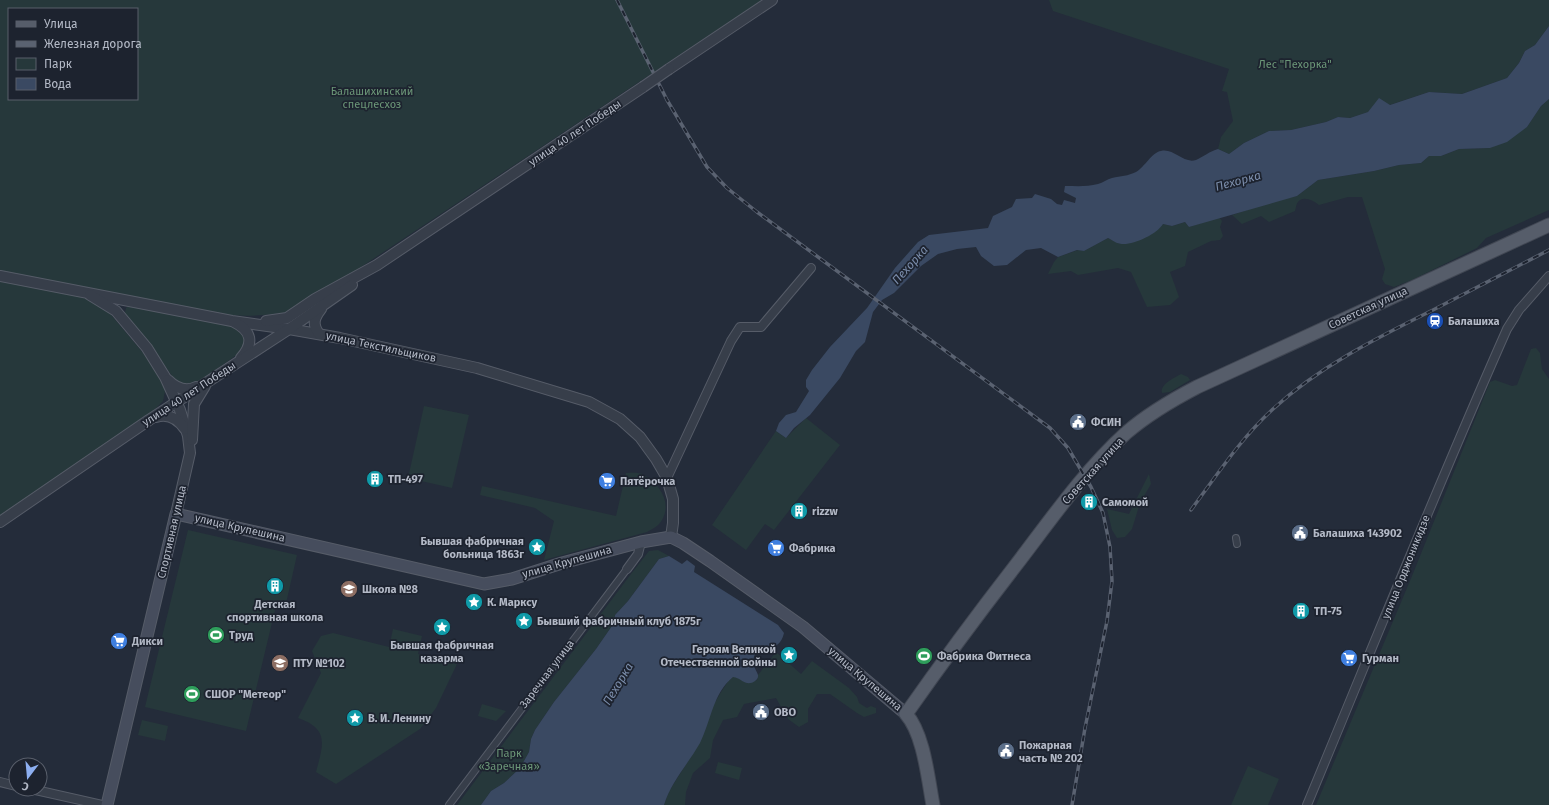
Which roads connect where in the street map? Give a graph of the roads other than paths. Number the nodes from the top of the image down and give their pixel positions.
1 (772, 0) edge
2 (1549, 225) edge
3 (377, 265) junction
4 (811, 268) dead end
5 (0, 276) edge
6 (1549, 276) edge
7 (85, 292) junction
8 (128, 300) junction
9 (330, 301) junction
10 (116, 311) junction
11 (232, 321) junction
12 (289, 328) junction
13 (319, 334) junction
14 (237, 362) junction
15 (165, 378) junction
16 (211, 380) junction
17 (177, 402) junction
18 (149, 420) junction
19 (188, 436) junction
20 (190, 453) junction
21 (667, 478) junction
22 (176, 514) junction
23 (0, 522) edge
24 (671, 537) junction
25 (641, 542) junction
26 (627, 569) joint
27 (906, 714) junction
28 (48, 793) edge
29 (102, 805) edge
30 (108, 805) edge
31 (449, 805) edge
32 (933, 805) edge
33 (1307, 805) edge

1 - 3 street, улица 40 лет Победы, bridge
2 - 27 main road, Советская улица
3 - 9 street, улица 40 лет Победы
3 - 11 street, улица 40 лет Победы
4 - 21 street
5 - 7 street, улица Текстильщиков
6 - 33 street, улица Орджоникидзе
7 - 8 street, улица Текстильщиков
7 - 10 street, Спортивная улица
8 - 10 street
8 - 11 street, улица Текстильщиков
9 - 12 street, улица 40 лет Победы
9 - 13 street
10 - 15 street, Спортивная улица
11 - 12 street, улица Текстильщиков
11 - 14 street
12 - 13 street, улица Текстильщиков
12 - 14 street, улица 40 лет Победы
13 - 21 street, улица Текстильщиков
14 - 16 street, улица 40 лет Победы
15 - 16 street
15 - 17 street, Спортивная улица
15 - 18 street
16 - 17 street, улица 40 лет Победы
16 - 20 street
17 - 18 street, улица 40 лет Победы
17 - 19 street, Спортивная улица
18 - 19 street
18 - 23 street, улица 40 лет Победы
19 - 20 street, Спортивная улица
20 - 22 street, Спортивная улица
21 - 24 street, улица Текстильщиков
22 - 25 main road, улица Крупешина
22 - 30 main road, Спортивная улица
24 - 25 main road, улица Крупешина
24 - 27 main road, улица Крупешина
25 - 26 street, Заречная улица
26 - 31 street, Заречная улица
27 - 32 main road
28 - 29 street

